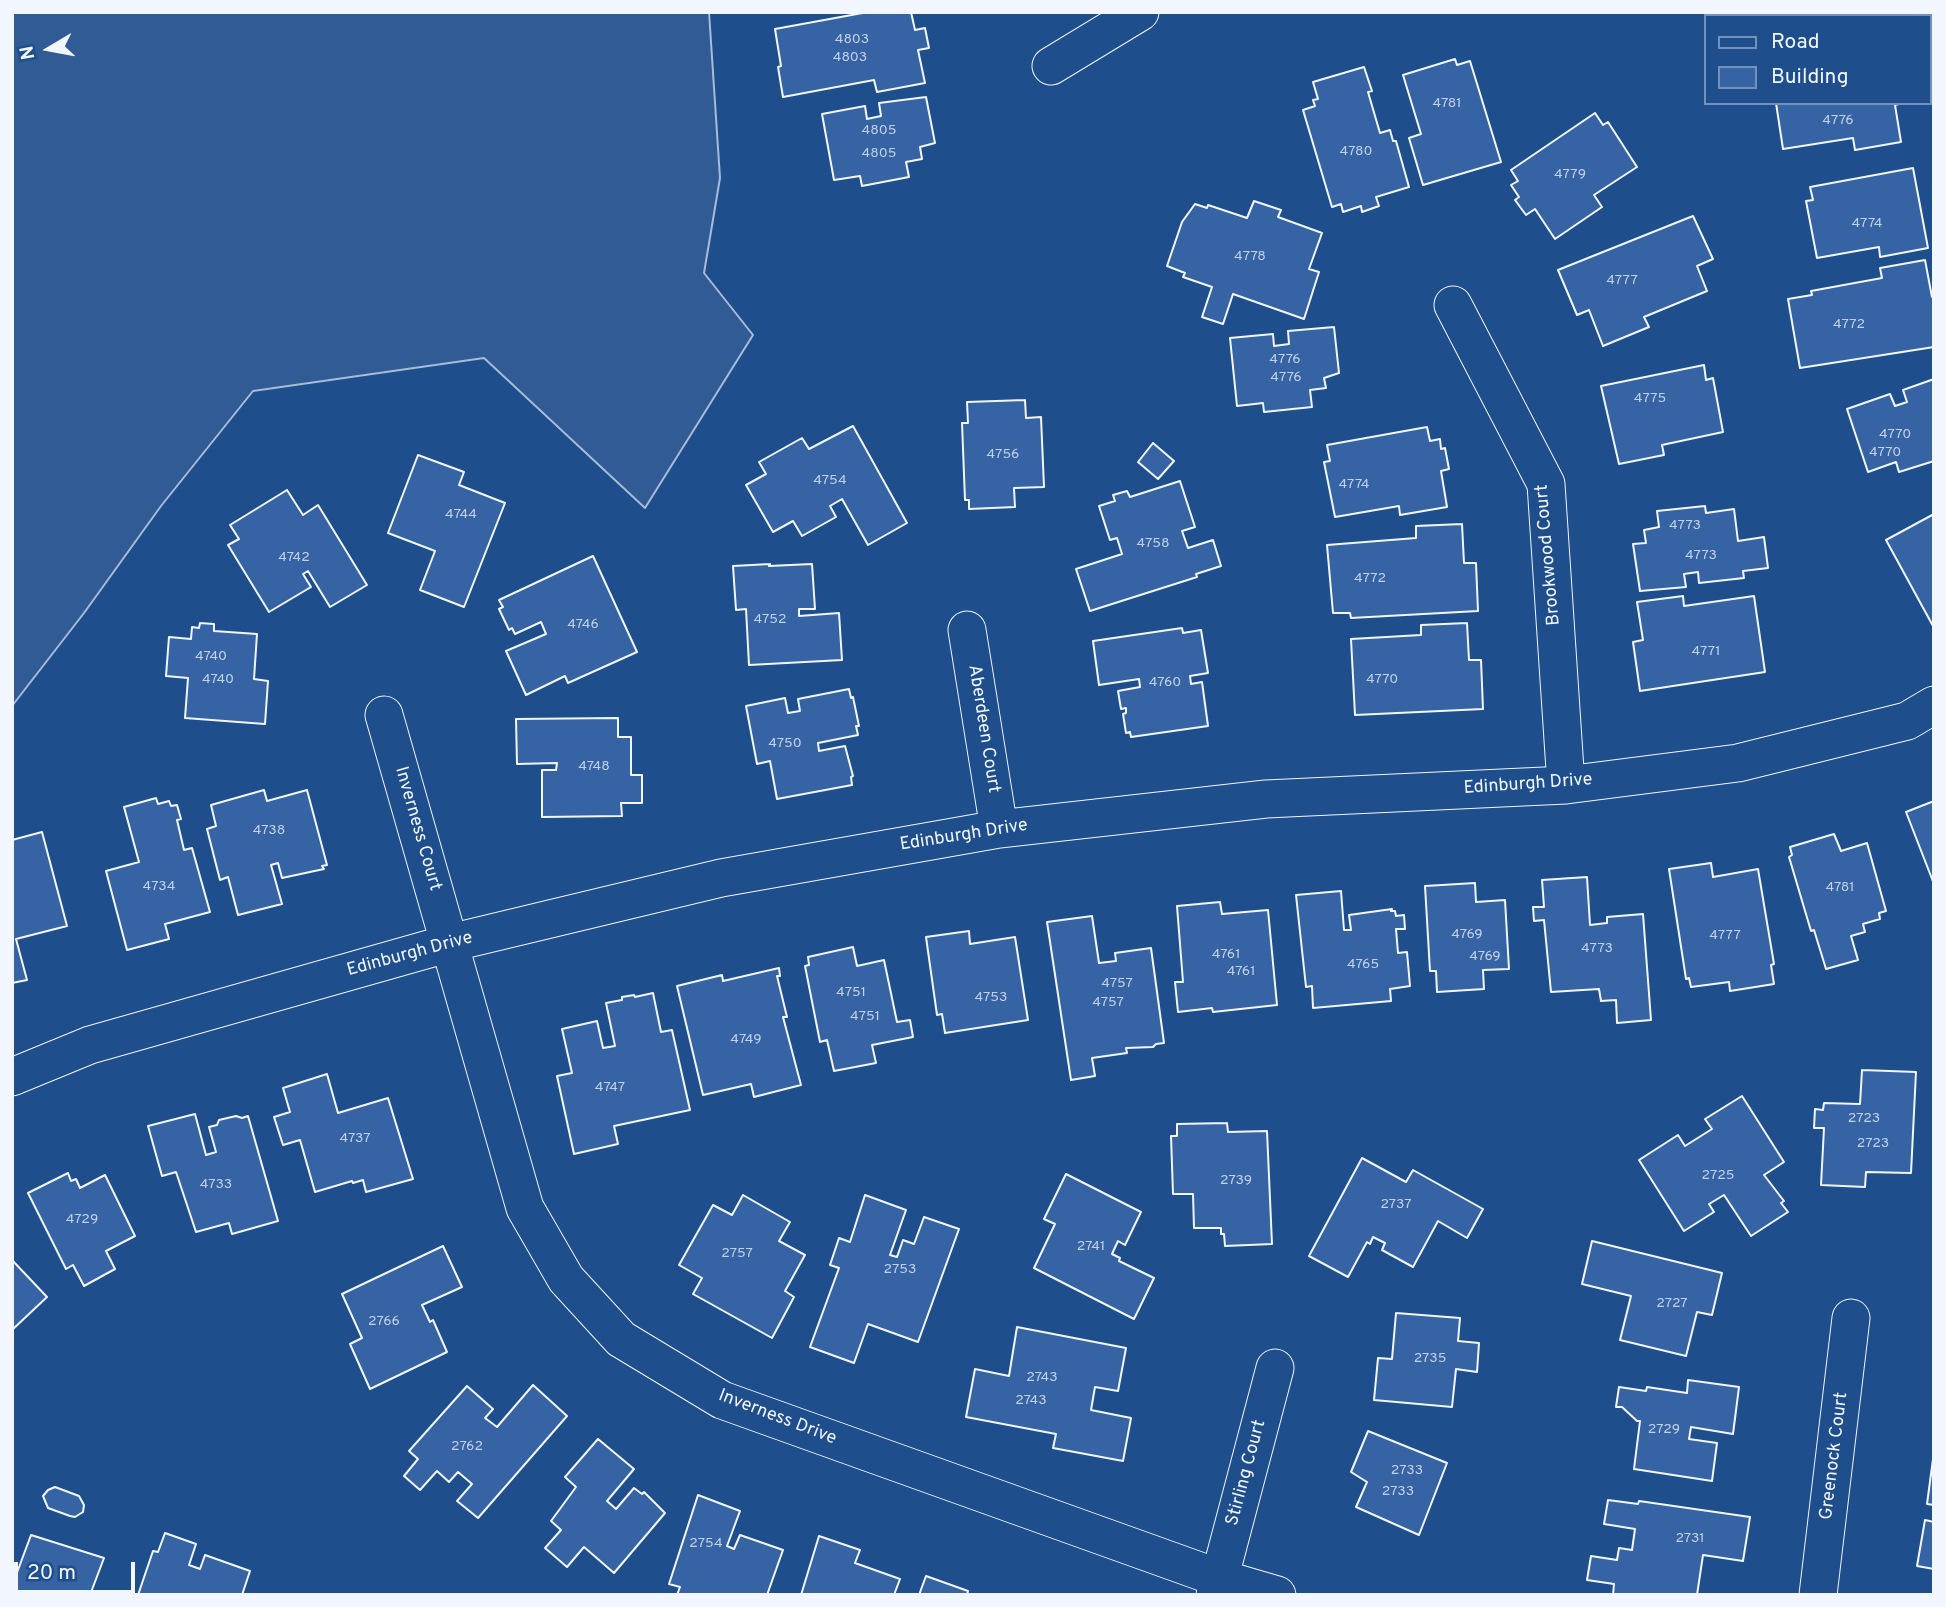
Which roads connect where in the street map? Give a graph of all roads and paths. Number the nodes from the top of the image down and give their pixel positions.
1 (1140, 12) edge
2 (1051, 66) dead end
3 (1453, 305) dead end
4 (967, 629) dead end
5 (1934, 705) edge
6 (384, 715) dead end
7 (1566, 785) junction
8 (999, 829) junction
9 (450, 943) junction
10 (12, 1077) edge
11 (1851, 1318) dead end
12 (1275, 1368) dead end
13 (1217, 1586) edge
14 (1277, 1595) edge
15 (1818, 1595) edge

1 - 2 street
3 - 7 street, Brookwood Court
4 - 8 street, Aberdeen Court
5 - 7 street, Edinburgh Drive
6 - 9 street, Inverness Court
7 - 8 street, Edinburgh Drive
8 - 9 street, Edinburgh Drive
9 - 10 street, Edinburgh Drive
9 - 13 street, Inverness Drive
11 - 15 street, Greenock Court
12 - 13 street, Stirling Court
13 - 14 street, Inverness Drive

